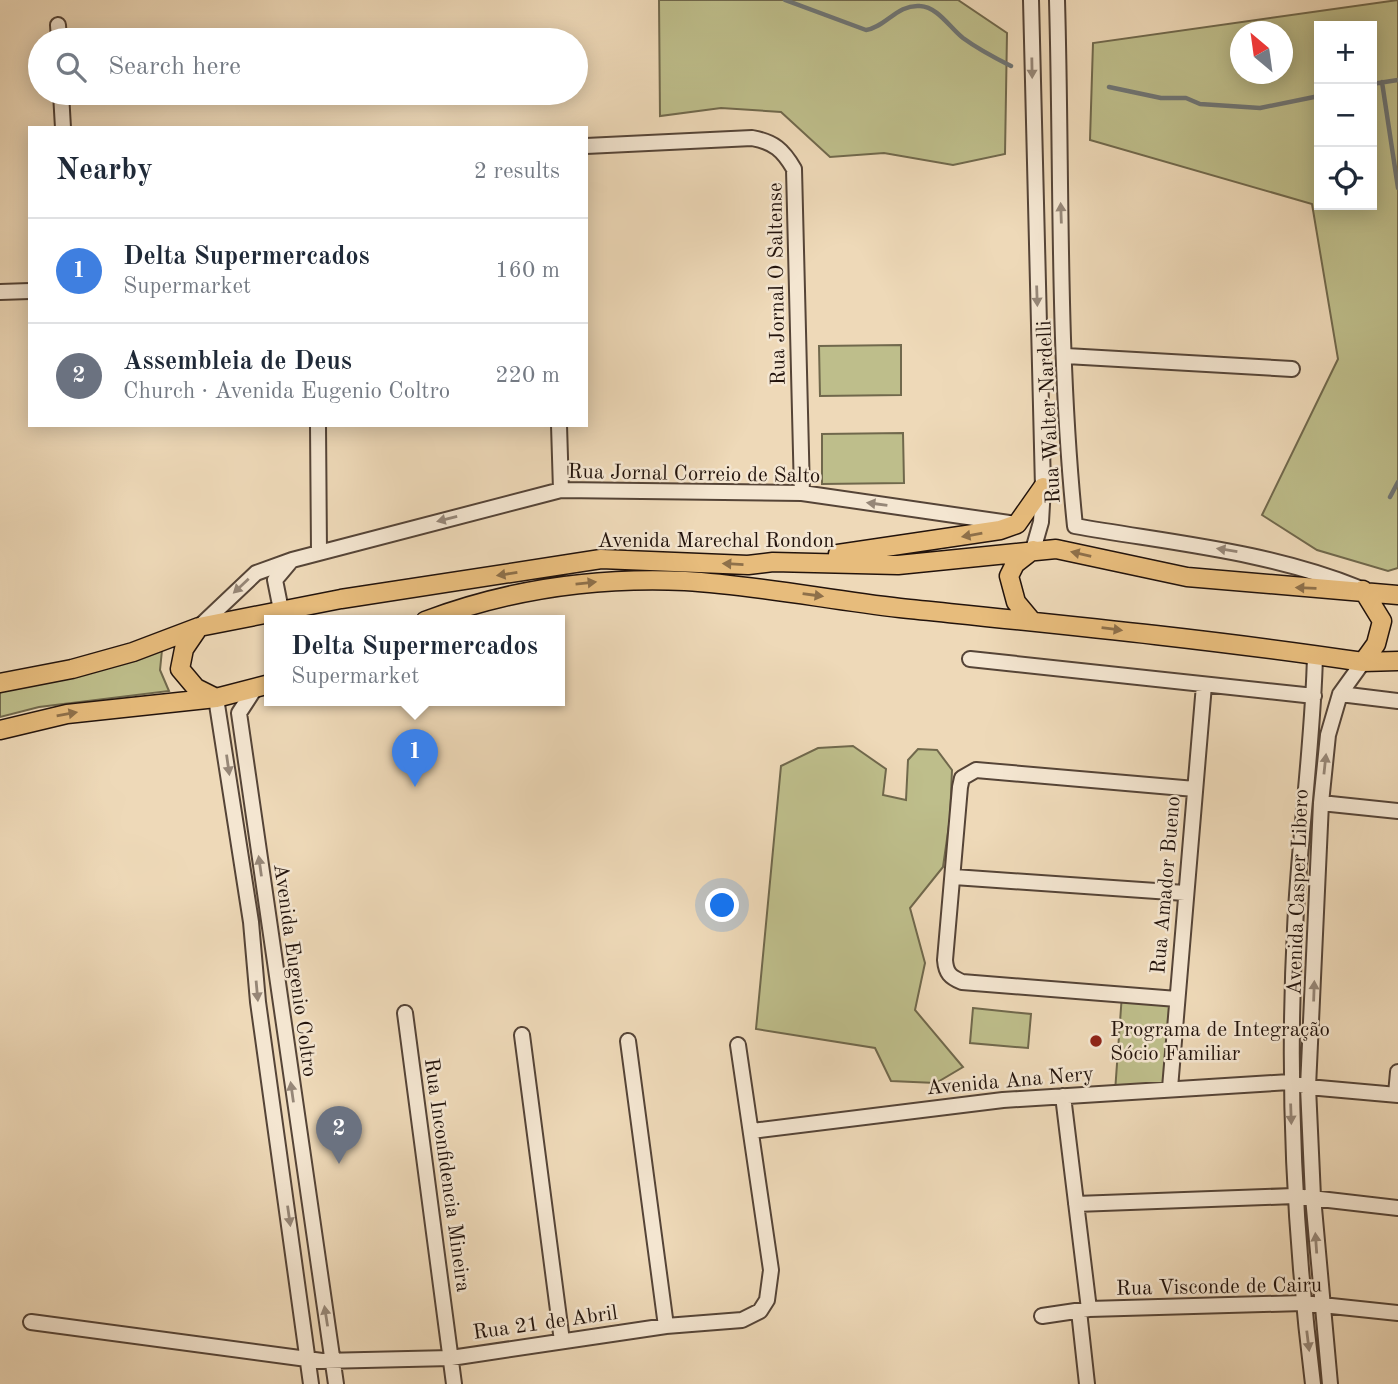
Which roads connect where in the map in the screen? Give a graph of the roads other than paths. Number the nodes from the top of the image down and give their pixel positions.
1 (1031, 0) edge
2 (1057, 0) edge
3 (58, 25) dead end
4 (58, 28) edge
5 (62, 105) edge
6 (63, 126) edge
7 (588, 146) edge
8 (28, 291) edge
9 (0, 292) edge
10 (1066, 356) junction
11 (1293, 369) dead end
12 (318, 427) edge
13 (559, 427) edge
14 (1043, 486) junction
15 (561, 490) junction
16 (802, 493) junction
17 (1017, 524) junction
18 (1033, 550) junction
19 (319, 552) junction
20 (292, 560) junction
21 (773, 562) junction
22 (1363, 590) junction
23 (1398, 595) edge
24 (282, 615) edge
25 (288, 615) edge
26 (446, 615) edge
27 (249, 617) junction
28 (264, 617) edge
29 (1031, 620) junction
30 (264, 625) edge
31 (199, 627) junction
32 (1315, 655) junction
33 (970, 659) dead end
34 (1398, 661) edge
35 (1363, 662) junction
36 (0, 683) edge
37 (1204, 685) junction
38 (262, 687) edge
39 (1340, 694) junction
40 (1314, 696) junction
41 (216, 698) junction
42 (1398, 701) edge
43 (0, 730) edge
44 (1195, 789) junction
45 (1321, 803) junction
46 (1398, 811) edge
47 (954, 877) junction
48 (1185, 893) junction
49 (267, 917) junction
50 (251, 922) junction
51 (1177, 999) junction
52 (405, 1013) dead end
53 (522, 1035) dead end
54 (628, 1041) dead end
55 (738, 1045) dead end
56 (1398, 1072) edge
57 (1290, 1082) junction
58 (1308, 1087) junction
59 (1170, 1088) junction
60 (1397, 1094) edge
61 (1063, 1096) junction
62 (752, 1131) junction
63 (298, 1135) junction
64 (278, 1138) junction
65 (1294, 1196) junction
66 (1312, 1197) junction
67 (1076, 1204) junction
68 (1398, 1208) edge
69 (1303, 1303) junction
70 (1321, 1303) junction
71 (1084, 1310) junction
72 (1398, 1313) edge
73 (1042, 1316) dead end
74 (31, 1322) dead end
75 (666, 1325) junction
76 (562, 1341) junction
77 (452, 1357) junction
78 (308, 1359) junction
79 (333, 1361) junction
80 (311, 1384) edge
81 (336, 1384) edge
82 (454, 1384) edge
83 (1087, 1384) edge
84 (1313, 1384) edge
85 (1329, 1384) edge

1 -> 14 street, Rua Walter Nardelli
10 -> 2 street, Rua Walter Nardelli
3 - 4 street
5 - 6 street
7 - 16 street, Rua Jornal O Saltense
8 - 9 street
10 - 11 street
22 -> 10 street, Rua Walter Nardelli
12 - 19 street
13 - 15 street
14 - 17 main road
14 - 18 street, Rua Walter Nardelli
15 - 16 street, Rua Jornal Correio de Salto
15 -> 19 street, Rua Jornal Correio de Salto
17 -> 16 street, Rua Jornal Correio de Salto
17 -> 21 main road
18 - 21 main road, Avenida Marechal Rondon
22 -> 18 main road, Avenida Marechal Rondon
18 - 29 main road
19 - 20 street, Rua Jornal Correio de Salto
20 - 24 street
20 -> 31 street, Rua Jornal Correio de Salto
21 -> 25 main road, Avenida Marechal Rondon
22 - 23 main road, Avenida Marechal Rondon
22 - 35 main road
26 -> 29 main road, Avenida Marechal Rondon
27 - 28 main road, Avenida Marechal Rondon
27 - 30 main road
27 - 31 main road, Avenida Marechal Rondon
29 -> 32 main road, Avenida Marechal Rondon
31 - 36 main road, Avenida Marechal Rondon
31 - 41 main road
32 - 35 main road, Avenida Marechal Rondon
32 - 40 street, Avenida Casper Libero
33 - 37 street
34 - 35 main road, Avenida Marechal Rondon
35 - 39 street, Avenida Casper Libero
37 - 40 street
37 - 44 street, Rua Amador Bueno
38 - 41 main road
49 -> 38 street, Avenida Eugenio Coltro
39 - 42 street
45 -> 39 street, Avenida Casper Libero
40 - 57 street, Avenida Casper Libero
43 -> 41 main road
41 -> 50 street, Avenida Eugenio Coltro
44 - 47 street
44 - 48 street, Rua Amador Bueno
45 - 46 street
58 -> 45 street, Avenida Casper Libero
47 - 48 street
47 - 51 street
48 - 51 street, Rua Amador Bueno
49 - 50 street
63 -> 49 street, Avenida Eugenio Coltro
50 -> 64 street, Avenida Eugenio Coltro
51 - 59 street, Rua Amador Bueno
52 - 77 street, Rua Inconfidencia Mineira
53 - 76 street
54 - 75 street
55 - 62 street
56 - 60 street
57 - 58 street, Avenida Ana Nery
57 - 59 street, Avenida Ana Nery
57 -> 65 street, Avenida Casper Libero
58 - 60 street, Avenida Ana Nery
58 - 66 street, Avenida Casper Libero
59 - 61 street, Avenida Ana Nery
61 - 62 street, Avenida Ana Nery
61 - 67 street
62 - 75 street, Rua 21 de Abril
63 - 64 street
79 -> 63 street, Avenida Eugenio Coltro
64 -> 78 street, Avenida Eugenio Coltro
65 - 66 street
65 - 67 street
65 - 69 street, Avenida Casper Libero
66 - 68 street
70 -> 66 street, Avenida Casper Libero
67 - 71 street
69 - 70 street, Rua Visconde de Cairu
69 - 71 street, Rua Visconde de Cairu
69 -> 84 street, Avenida Casper Libero
70 - 72 street, Rua Visconde de Cairu
70 - 85 street, Avenida Casper Libero
71 - 73 street, Rua Visconde de Cairu
71 - 83 street
74 - 78 street, Rua 21 de Abril
75 - 76 street, Rua 21 de Abril
76 - 77 street, Rua 21 de Abril
77 - 79 street, Rua 21 de Abril
77 - 82 street, Rua Inconfidencia Mineira
78 - 79 street, Rua 21 de Abril
78 - 80 street, Avenida Eugenio Coltro
79 - 81 street, Avenida Eugenio Coltro

